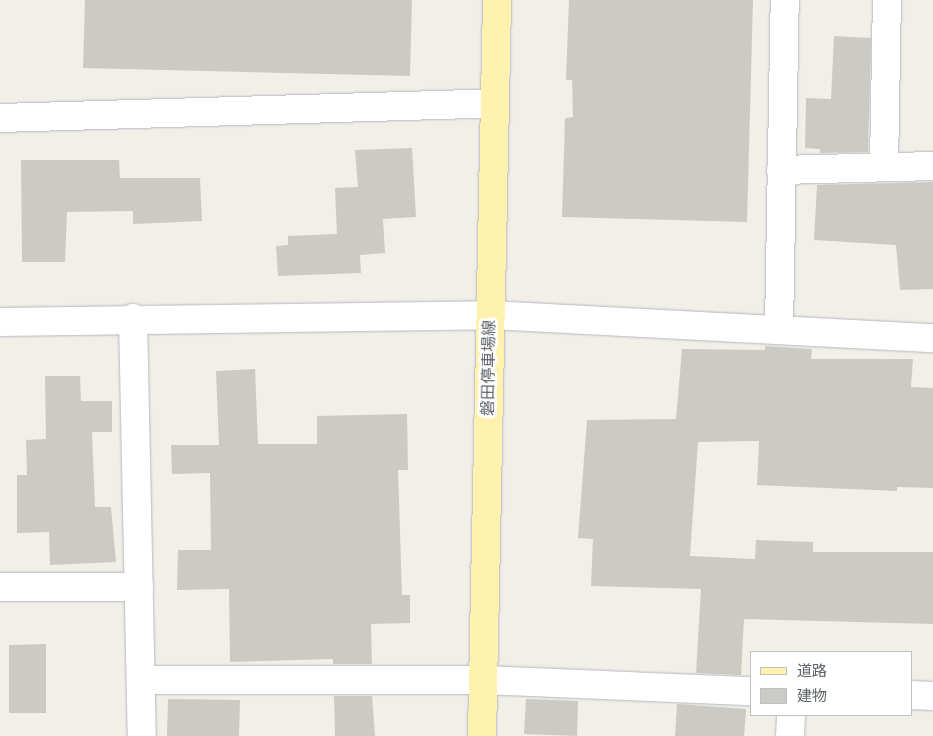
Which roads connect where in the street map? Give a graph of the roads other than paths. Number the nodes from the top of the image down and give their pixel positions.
1 (497, 0) edge
2 (785, 0) edge
3 (887, 0) edge
4 (494, 103) junction
5 (0, 118) edge
6 (933, 166) edge
7 (884, 167) junction
8 (781, 170) junction
9 (490, 316) junction
10 (134, 318) junction
11 (0, 322) edge
12 (779, 330) junction
13 (933, 338) edge
14 (0, 587) edge
15 (139, 587) junction
16 (141, 680) junction
17 (484, 680) junction
18 (750, 691) edge
19 (913, 695) edge
20 (933, 696) edge
21 (791, 716) edge
22 (142, 736) edge
23 (482, 736) edge
24 (790, 736) edge

1 - 4 main road, 磐田停車場線
2 - 8 street
3 - 7 street
4 - 5 street
4 - 9 main road, 磐田停車場線
6 - 7 street
7 - 8 street
8 - 12 street
9 - 10 street
9 - 12 street
9 - 17 main road, 磐田停車場線
10 - 11 street
10 - 15 street
12 - 13 street
14 - 15 street
15 - 16 street
16 - 17 street
16 - 22 street
17 - 18 street
17 - 23 main road, 磐田停車場線
19 - 20 street
21 - 24 street

